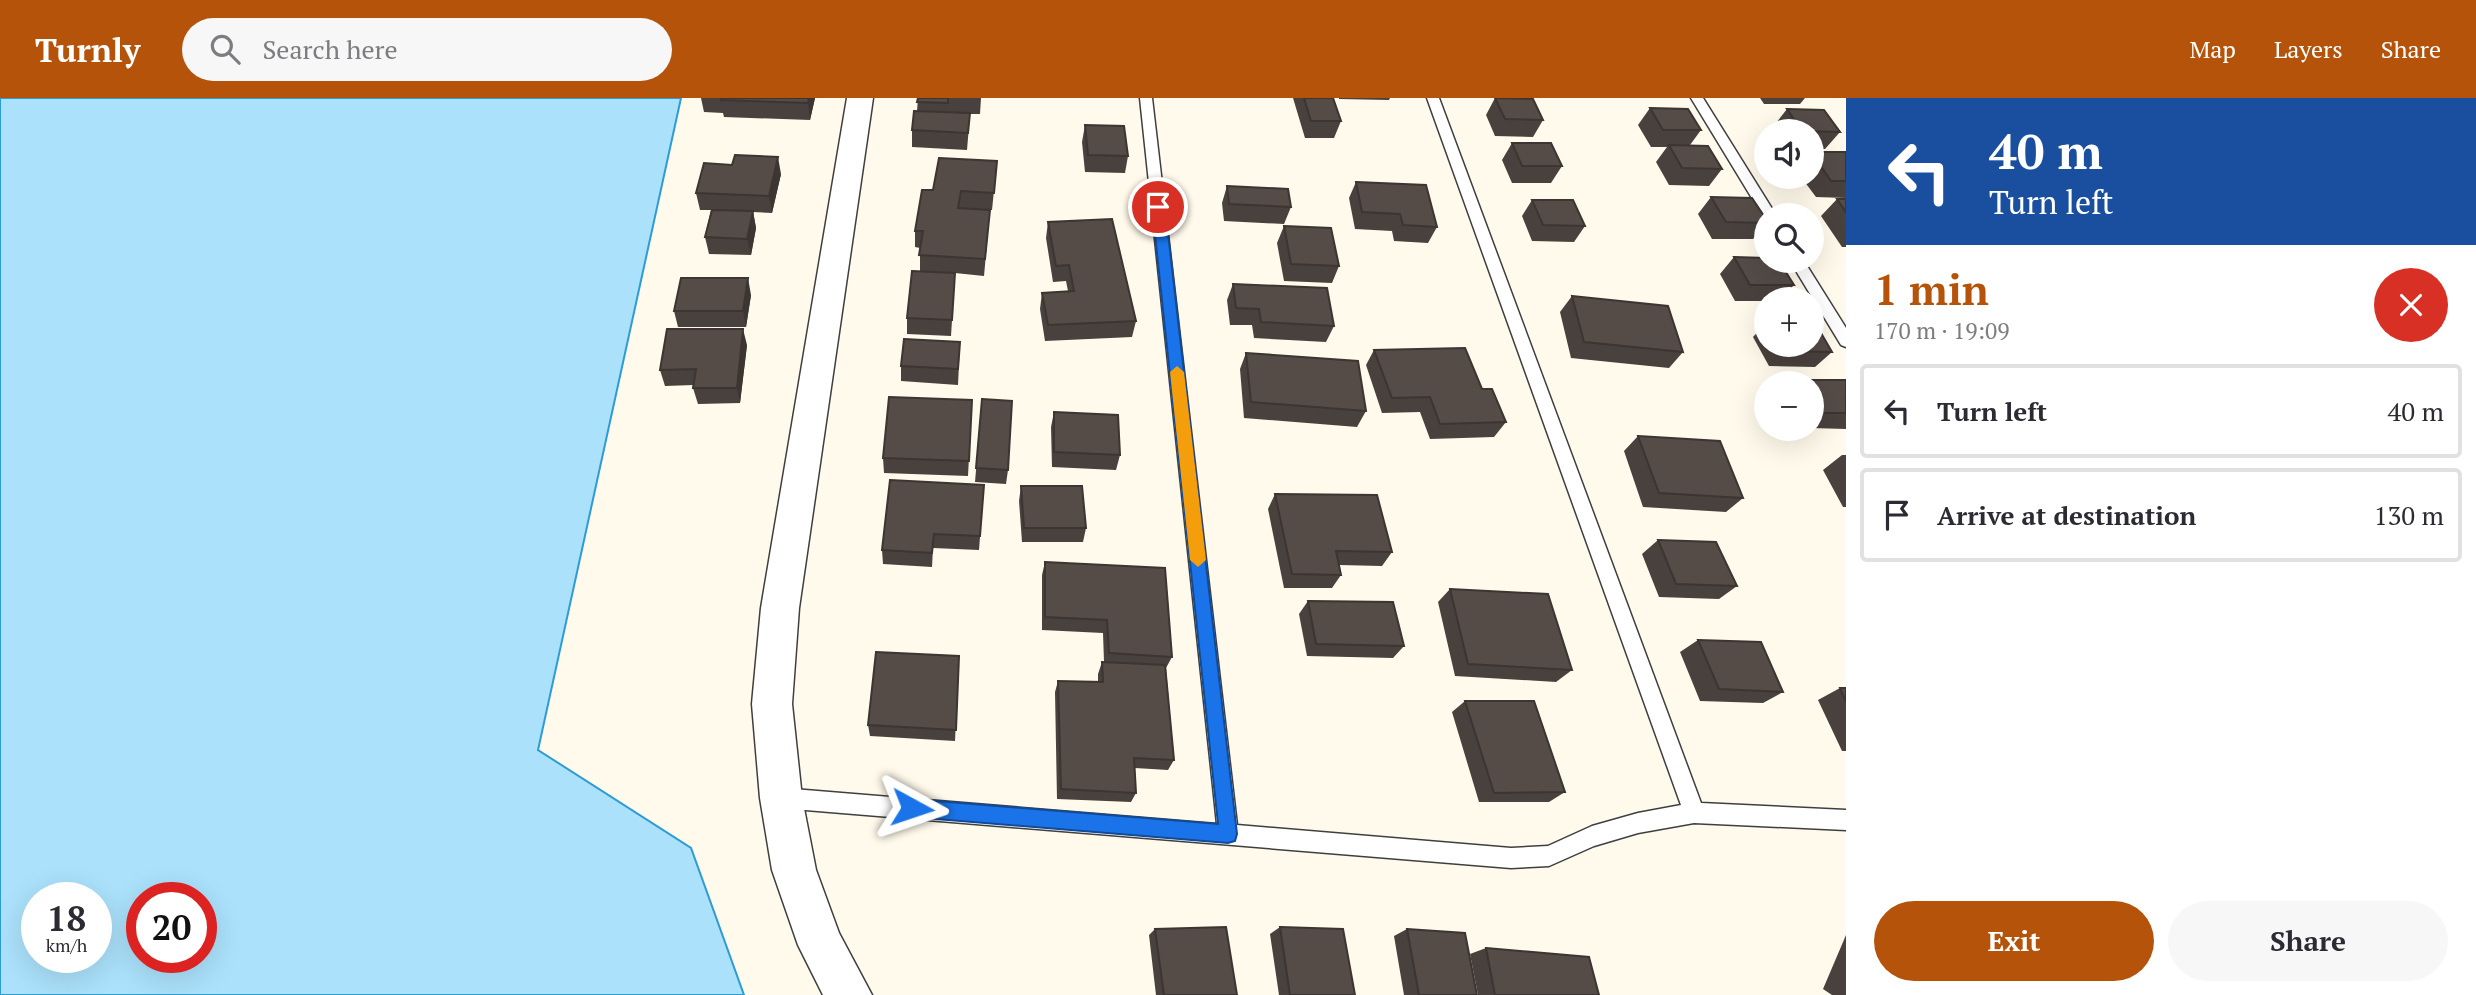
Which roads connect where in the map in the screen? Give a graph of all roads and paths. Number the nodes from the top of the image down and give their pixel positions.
1 (860, 98) edge
2 (1146, 98) edge
3 (1433, 98) edge
4 (1697, 98) edge
5 (1762, 203) edge
6 (1804, 273) edge
7 (1846, 341) edge
8 (781, 798) junction
9 (1694, 813) junction
10 (1846, 820) edge
11 (1228, 834) junction
12 (848, 995) edge

1 - 8 street
2 - 11 lane
3 - 9 lane
4 - 5 lane
6 - 7 lane
8 - 11 lane
8 - 12 street
9 - 10 lane
9 - 11 lane

